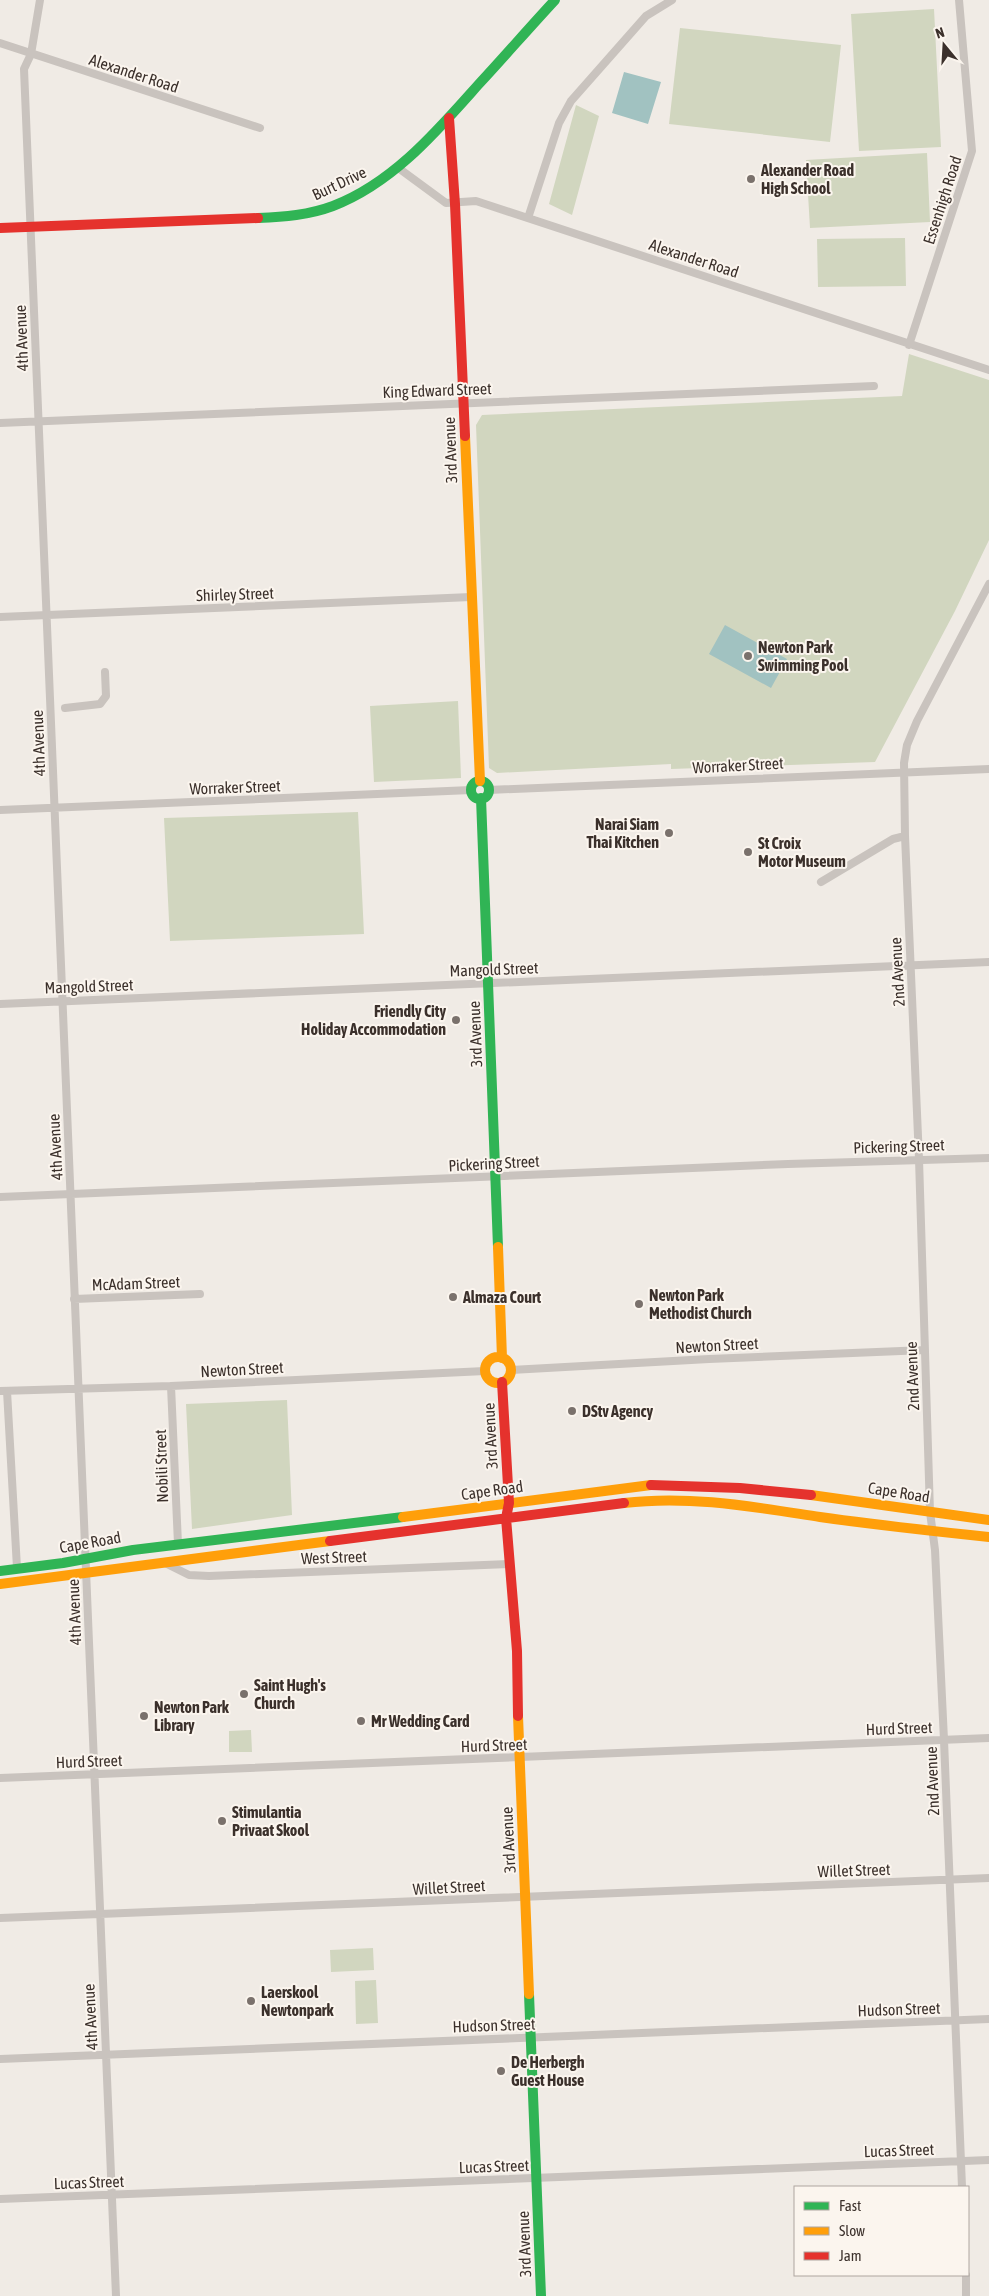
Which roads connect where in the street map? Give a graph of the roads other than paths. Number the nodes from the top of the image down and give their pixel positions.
1 (40, 0) edge
2 (555, 0) edge
3 (672, 0) edge
4 (959, 0) edge
5 (0, 43) edge
6 (31, 54) junction
7 (448, 118) junction
8 (260, 128) dead end
9 (397, 167) junction
10 (455, 204) junction
11 (528, 218) junction
12 (30, 227) junction
13 (0, 228) edge
14 (909, 345) junction
15 (989, 370) edge
16 (874, 386) dead end
17 (463, 403) junction
18 (38, 421) junction
19 (0, 423) edge
20 (989, 584) edge
21 (471, 598) junction
22 (46, 615) junction
23 (0, 617) edge
24 (105, 672) dead end
25 (65, 708) dead end
26 (989, 769) edge
27 (904, 773) junction
28 (480, 780) junction
29 (471, 790) junction
30 (489, 790) junction
31 (481, 798) junction
32 (54, 808) junction
33 (0, 810) edge
34 (905, 836) junction
35 (821, 882) dead end
36 (989, 962) edge
37 (911, 966) junction
38 (488, 983) junction
39 (62, 1001) junction
40 (0, 1004) edge
41 (989, 1158) edge
42 (919, 1159) junction
43 (496, 1176) junction
44 (71, 1194) junction
45 (0, 1197) edge
46 (200, 1294) dead end
47 (74, 1299) junction
48 (925, 1350) junction
49 (502, 1358) junction
50 (511, 1370) junction
51 (485, 1371) junction
52 (502, 1382) junction
53 (171, 1386) junction
54 (78, 1388) junction
55 (4, 1391) edge
56 (508, 1503) junction
57 (930, 1512) junction
58 (506, 1518) junction
59 (989, 1520) edge
60 (933, 1530) junction
61 (989, 1537) edge
62 (178, 1544) junction
63 (86, 1558) junction
64 (164, 1562) junction
65 (509, 1564) junction
66 (17, 1568) junction
67 (0, 1571) edge
68 (87, 1573) junction
69 (0, 1584) edge
70 (989, 1738) edge
71 (944, 1740) junction
72 (519, 1757) junction
73 (94, 1774) junction
74 (0, 1778) edge
75 (989, 1878) edge
76 (950, 1880) junction
77 (526, 1897) junction
78 (99, 1914) junction
79 (0, 1918) edge
80 (989, 2019) edge
81 (956, 2021) junction
82 (530, 2038) junction
83 (106, 2055) junction
84 (0, 2059) edge
85 (989, 2160) edge
86 (961, 2161) junction
87 (536, 2178) junction
88 (962, 2186) edge
89 (112, 2194) junction
90 (0, 2199) edge
91 (966, 2276) edge
92 (116, 2296) edge
93 (541, 2296) edge
94 (966, 2296) edge

1 - 6 street, 4th Avenue
2 - 7 street, Burt Drive
3 - 11 street
4 - 14 street, Essenhigh Road
5 - 6 street, Alexander Road
6 - 8 street, Alexander Road
6 - 12 street, 4th Avenue
7 - 9 street, Burt Drive
7 - 10 street, 3rd Avenue
9 - 10 street, Alexander Road
9 - 12 street, Burt Drive
10 - 11 street, Alexander Road
10 - 17 street, 3rd Avenue
11 - 14 street, Alexander Road
12 - 13 street, Burt Drive
12 - 18 street, 4th Avenue
14 - 15 street, Alexander Road
16 - 17 street, King Edward Street
17 - 18 street, King Edward Street
17 - 21 street, 3rd Avenue
18 - 19 street, King Edward Street
18 - 22 street, 4th Avenue
20 - 27 street, 2nd Avenue
21 - 22 street, Shirley Street
21 - 28 street, 3rd Avenue
22 - 23 street, Shirley Street
22 - 32 street, 4th Avenue
24 - 25 street
26 - 27 street, Worraker Street
27 - 30 street, Worraker Street
27 - 34 street, 2nd Avenue
28 - 29 street
28 - 30 street
29 - 31 street
29 - 32 street, Worraker Street
30 - 31 street
31 - 38 street, 3rd Avenue
32 - 33 street, Worraker Street
32 - 39 street, 4th Avenue
34 - 35 street
34 - 37 street, 2nd Avenue
36 - 37 street, Mangold Street
37 - 38 street, Mangold Street
37 - 42 street, 2nd Avenue
38 - 39 street, Mangold Street
38 - 43 street, 3rd Avenue
39 - 40 street, Mangold Street
39 - 44 street, 4th Avenue
41 - 42 street, Pickering Street
42 - 43 street, Pickering Street
42 - 48 street, 2nd Avenue
43 - 44 street, Pickering Street
43 - 49 street, 3rd Avenue
44 - 45 street, Pickering Street
44 - 47 street, 4th Avenue
46 - 47 street, McAdam Street
47 - 54 street, 4th Avenue
48 - 50 street, Newton Street
48 - 57 street, 2nd Avenue
49 - 50 street
49 - 51 street
50 - 52 street
51 - 52 street
51 - 53 street, Newton Street
52 - 56 street, 3rd Avenue
53 - 54 street, Newton Street
53 - 62 street, Nobili Street
54 - 55 street, Newton Street
54 - 63 street, 4th Avenue
55 - 66 street
56 - 57 street, Cape Road
56 - 58 street, 3rd Avenue
56 - 62 street, Cape Road
57 - 59 street, Cape Road
57 - 60 street, 2nd Avenue
58 - 60 street, Cape Road
58 - 64 street, Cape Road
58 - 65 street, 3rd Avenue
60 - 61 street, Cape Road
60 - 71 street, 2nd Avenue
62 - 63 street, Cape Road
63 - 66 street, Cape Road
63 - 68 street, 4th Avenue
64 - 65 street, West Street
64 - 68 street, Cape Road
65 - 72 street, 3rd Avenue
66 - 67 street, Cape Road
68 - 69 street, Cape Road
68 - 73 street, 4th Avenue
70 - 71 street, Hurd Street
71 - 72 street, Hurd Street
71 - 76 street, 2nd Avenue
72 - 73 street, Hurd Street
72 - 77 street, 3rd Avenue
73 - 74 street, Hurd Street
73 - 78 street, 4th Avenue
75 - 76 street, Willet Street
76 - 77 street, Willet Street
76 - 81 street, 2nd Avenue
77 - 78 street, Willet Street
77 - 82 street, 3rd Avenue
78 - 79 street, Willet Street
78 - 83 street, 4th Avenue
80 - 81 street, Hudson Street
81 - 82 street, Hudson Street
81 - 86 street, 2nd Avenue
82 - 83 street, Hudson Street
82 - 87 street, 3rd Avenue
83 - 84 street, Hudson Street
83 - 89 street, 4th Avenue
85 - 86 street, Lucas Street
86 - 87 street, Lucas Street
86 - 88 street, 2nd Avenue
87 - 89 street, Lucas Street
87 - 93 street, 3rd Avenue
89 - 90 street, Lucas Street
89 - 92 street, 4th Avenue
91 - 94 street

